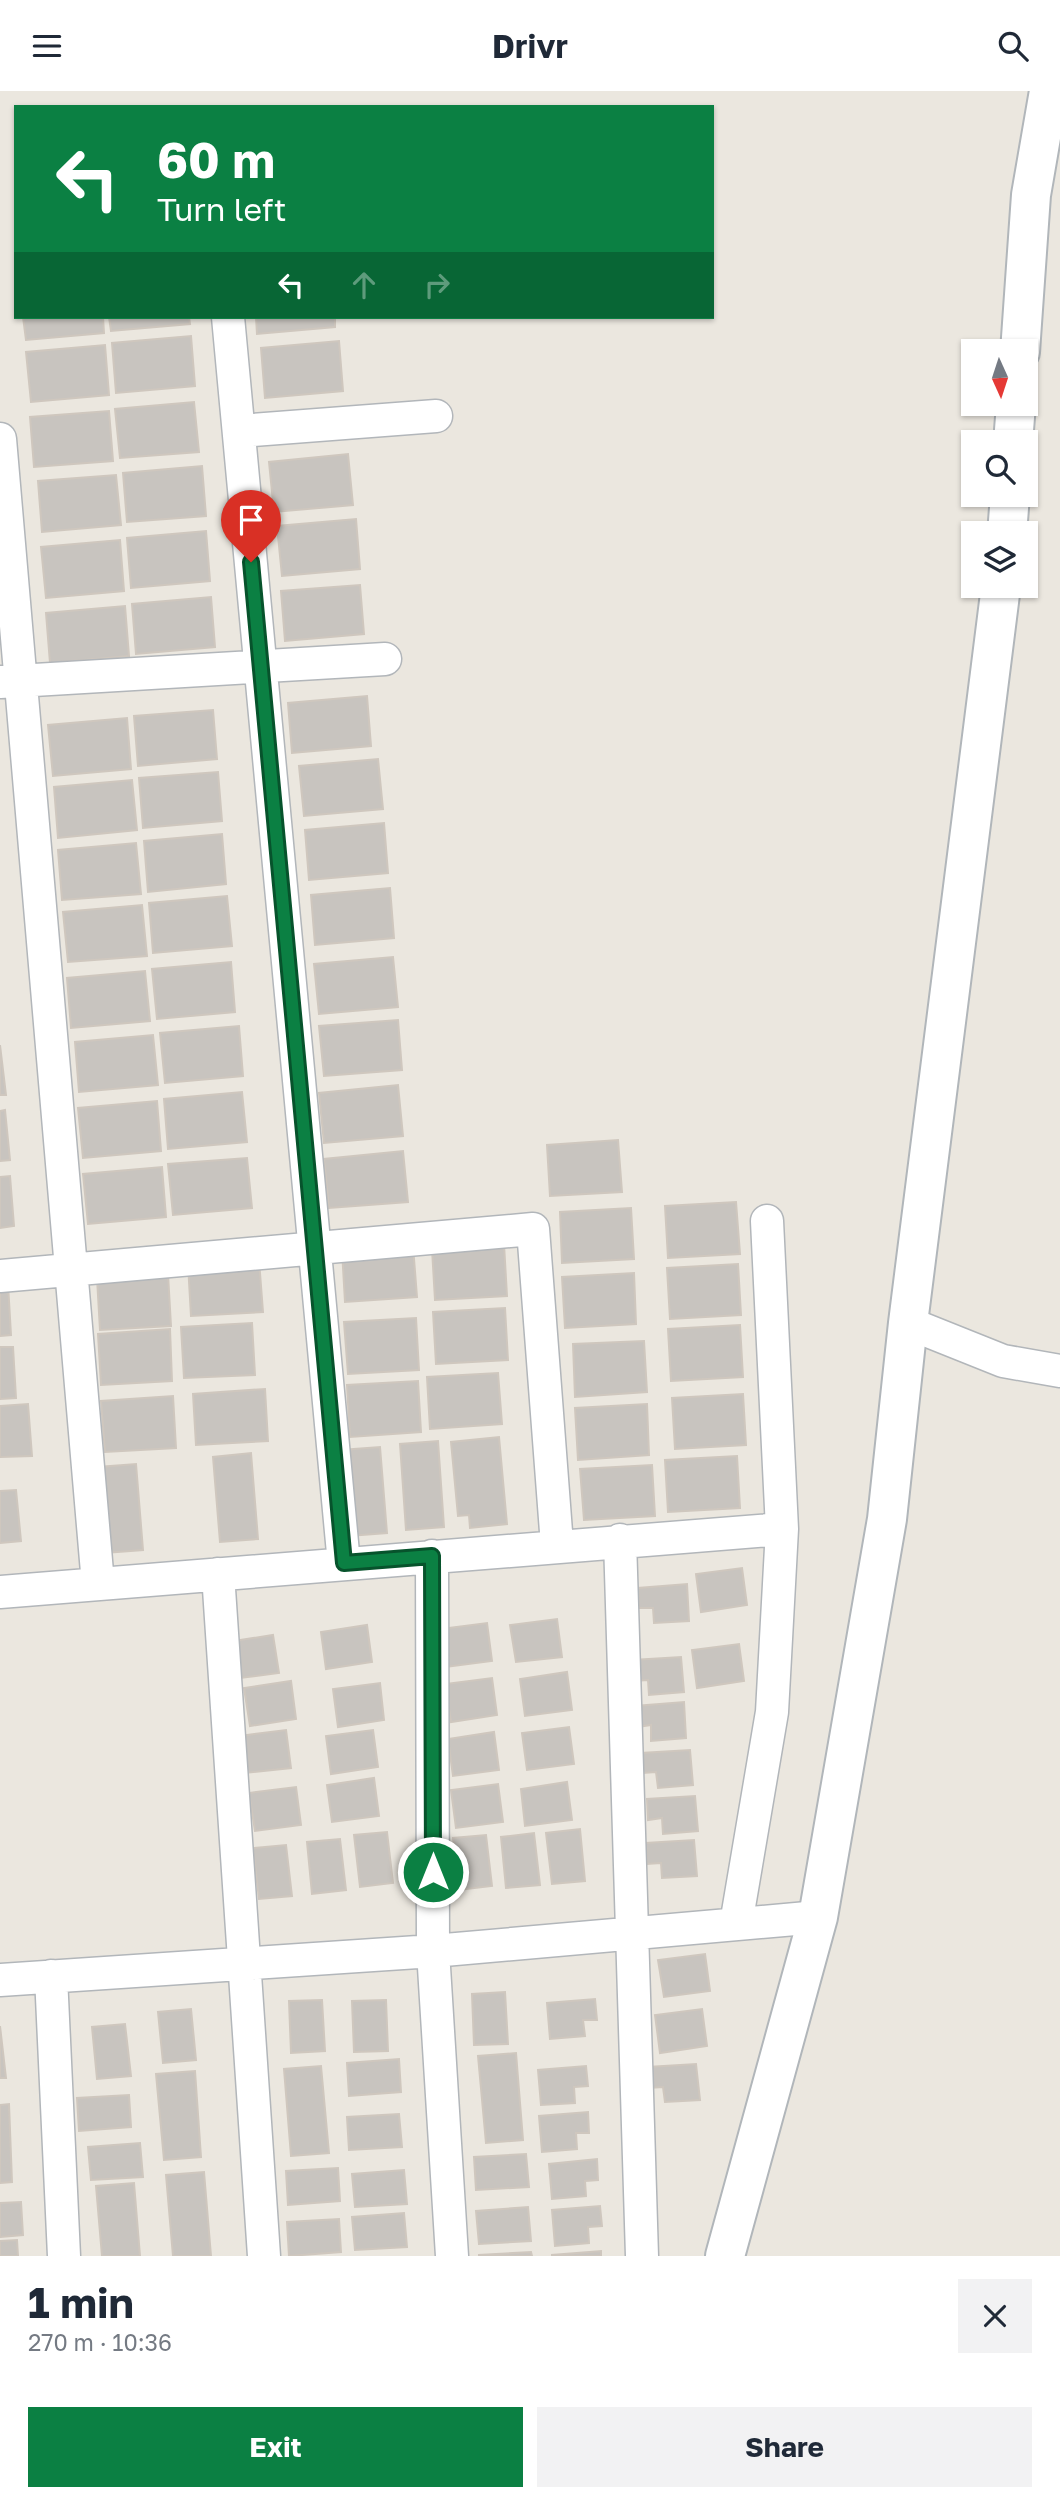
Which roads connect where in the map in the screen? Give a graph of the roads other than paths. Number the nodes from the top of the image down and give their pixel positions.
1 (1049, 91) edge
2 (228, 319) edge
3 (1021, 339) edge
4 (436, 416) dead end
5 (239, 432) junction
6 (0, 439) edge
7 (999, 598) edge
8 (385, 659) dead end
9 (261, 666) junction
10 (10, 681) edge
11 (766, 1221) dead end
12 (315, 1249) junction
13 (71, 1270) junction
14 (0, 1276) edge
15 (908, 1323) junction
16 (1060, 1371) edge
17 (782, 1529) junction
18 (620, 1540) junction
19 (557, 1545) junction
20 (432, 1556) junction
21 (344, 1563) junction
22 (218, 1574) junction
23 (97, 1584) junction
24 (0, 1592) edge
25 (818, 1917) junction
26 (736, 1924) junction
27 (632, 1932) junction
28 (433, 1951) junction
29 (244, 1961) junction
30 (51, 1976) junction
31 (0, 1980) edge
32 (64, 2256) edge
33 (264, 2256) edge
34 (452, 2256) edge
35 (642, 2256) edge
36 (725, 2256) edge

1 - 3 main road
2 - 5 street
4 - 5 street
5 - 9 street
6 - 10 street
7 - 15 main road
8 - 9 street
9 - 10 street
9 - 12 street
10 - 13 street
11 - 17 street
12 - 13 street
12 - 19 street
12 - 21 street
13 - 14 street
13 - 23 street
15 - 16 street
15 - 25 main road
17 - 18 street
17 - 26 street
18 - 19 street
18 - 27 street
19 - 20 street
20 - 21 street
20 - 28 street
21 - 22 street
22 - 23 street
22 - 29 street
23 - 24 street
25 - 26 street
25 - 36 main road
26 - 27 street
27 - 28 street
27 - 35 street
28 - 29 street
28 - 34 street
29 - 30 street
29 - 33 street
30 - 31 street
30 - 32 street

